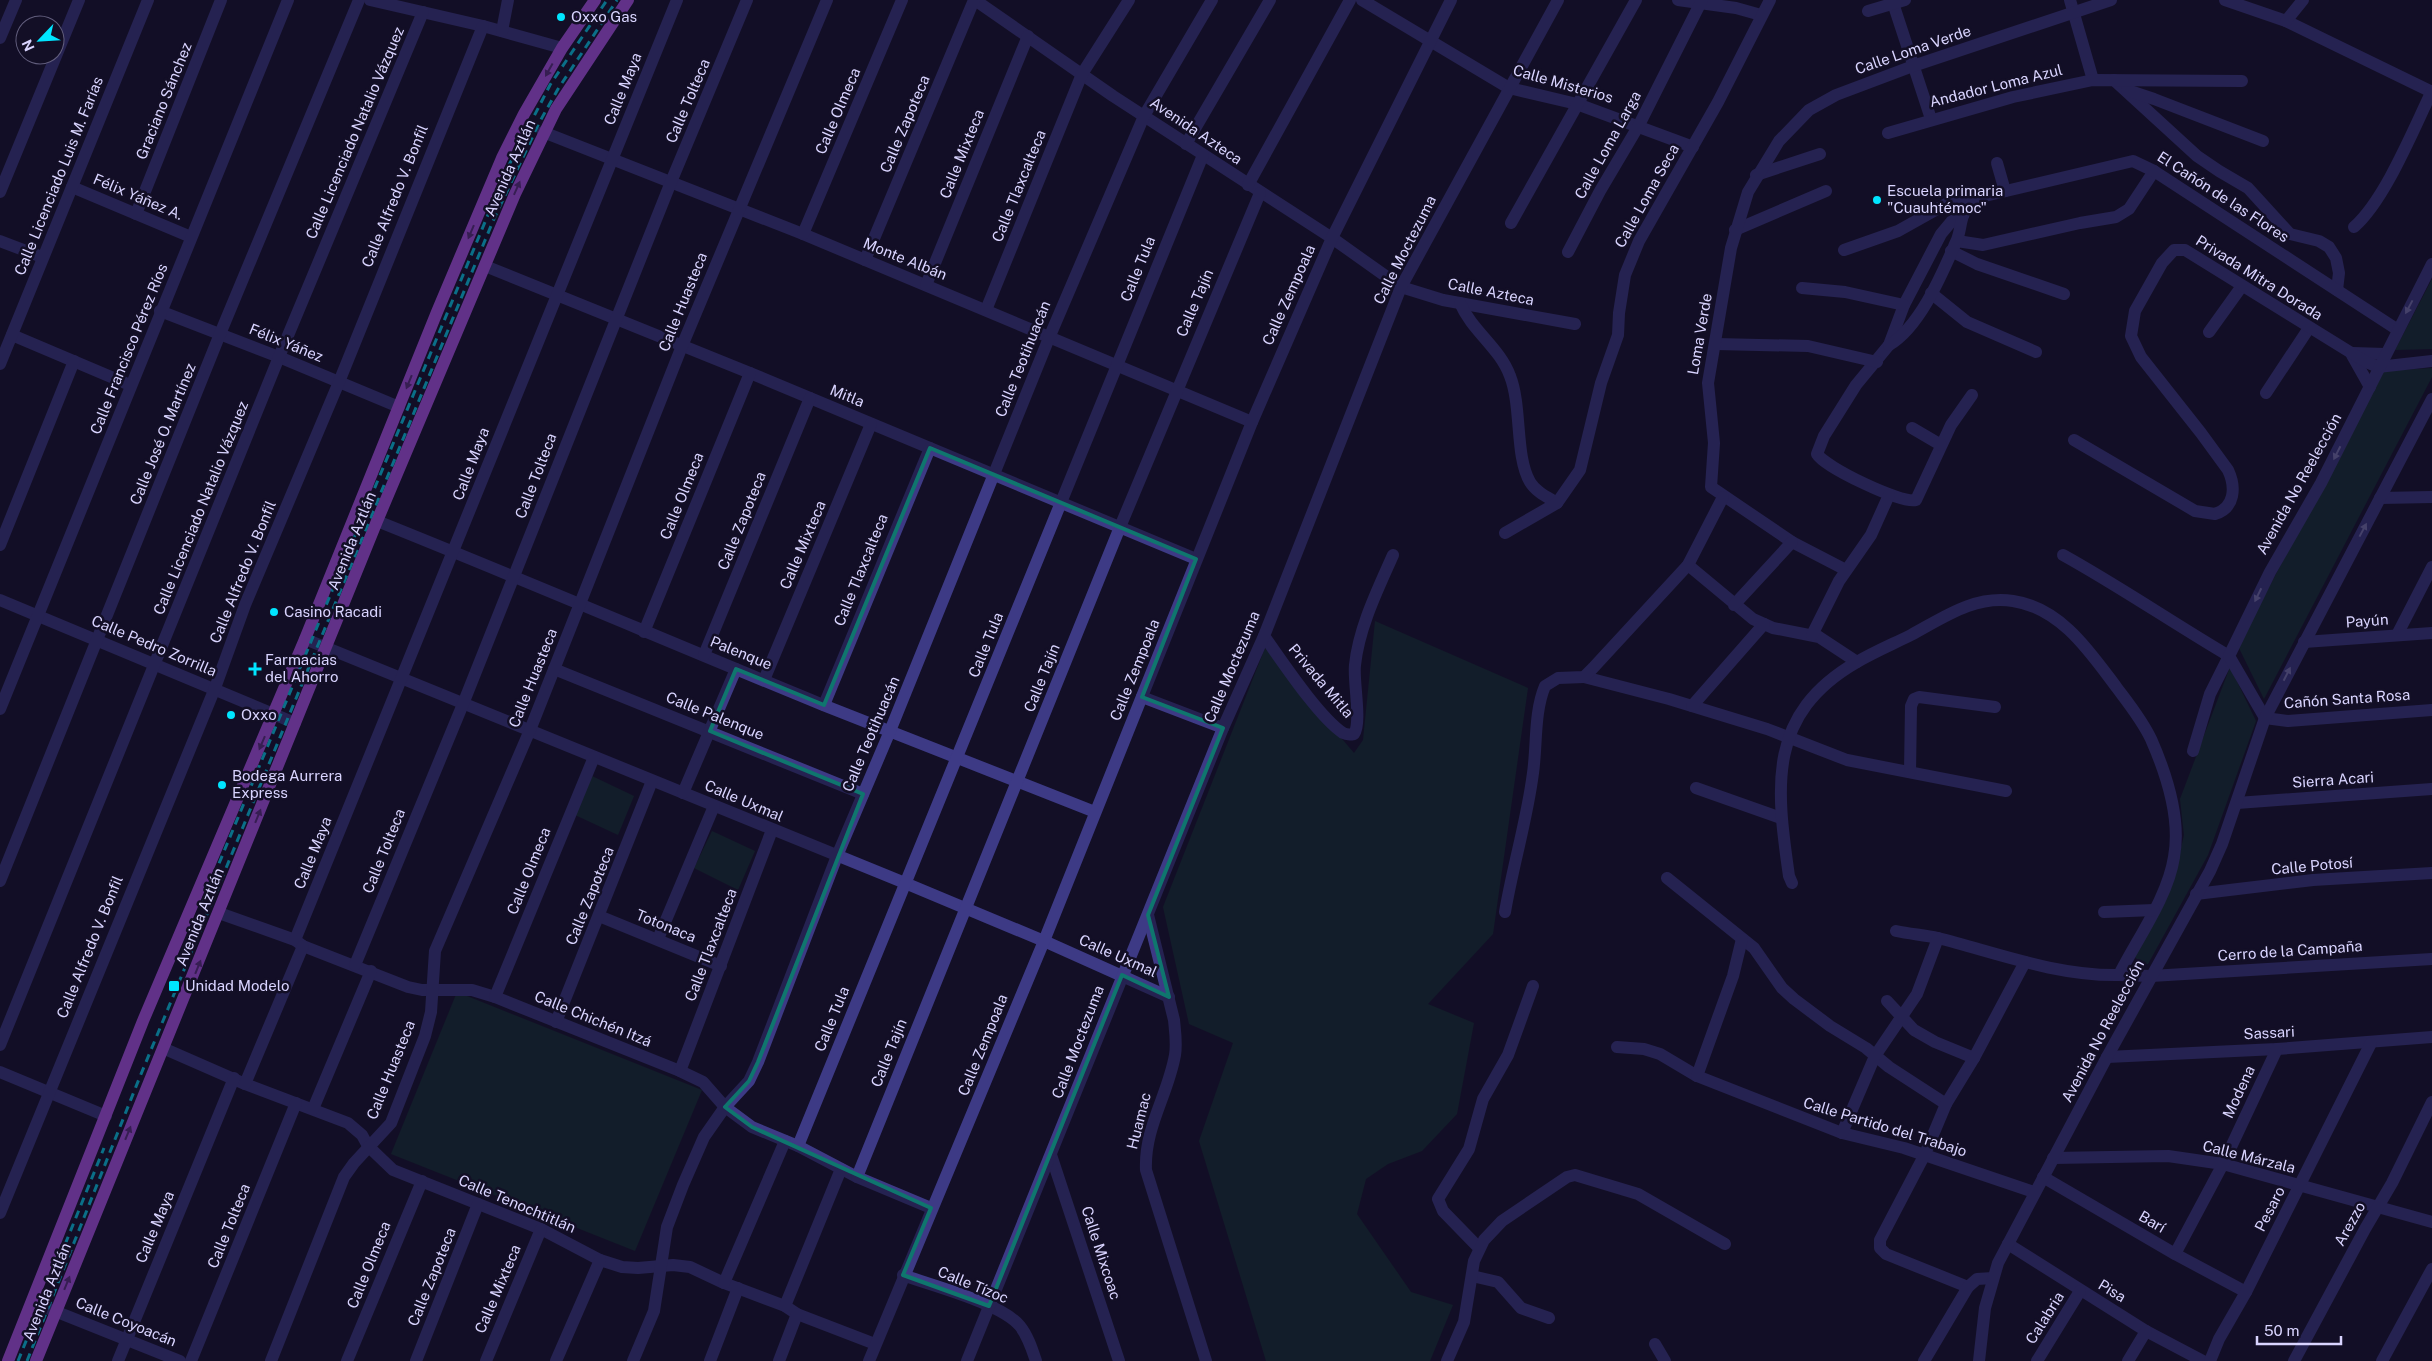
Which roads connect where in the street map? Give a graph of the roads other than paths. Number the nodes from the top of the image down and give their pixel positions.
1 (16, 0) edge
2 (79, 0) edge
3 (148, 0) edge
4 (222, 0) edge
5 (288, 0) edge
6 (359, 0) edge
7 (370, 0) edge
8 (508, 0) edge
9 (594, 0) edge
10 (628, 0) edge
11 (677, 0) edge
12 (747, 0) edge
13 (827, 0) edge
14 (902, 0) edge
15 (974, 0) edge
16 (1212, 0) edge
17 (1270, 0) edge
18 (1350, 0) edge
19 (1362, 0) edge
20 (1450, 0) edge
21 (1558, 0) edge
22 (1636, 0) edge
23 (1678, 0) edge
24 (1770, 0) edge
25 (2111, 0) edge
26 (2225, 0) edge
27 (2303, 0) edge
28 (1897, 1) edge
29 (1122, 2) edge
30 (1701, 2) edge
31 (397, 3) edge
32 (2072, 6) edge
33 (1868, 11) dead end
34 (423, 12) junction
35 (1761, 15) junction
36 (2286, 21) junction
37 (483, 26) junction
38 (502, 31) junction
39 (1028, 36) junction
40 (0, 38) edge
41 (1429, 41) junction
42 (562, 48) junction
43 (1913, 66) junction
44 (1082, 74) junction
45 (2093, 80) junction
46 (2242, 81) dead end
47 (2118, 85) junction
48 (1509, 88) junction
49 (2432, 92) edge
50 (1577, 104) junction
51 (1144, 116) junction
52 (1931, 119) junction
53 (1638, 125) junction
54 (543, 132) junction
55 (1888, 133) dead end
56 (2263, 141) dead end
57 (1186, 144) junction
58 (1693, 147) junction
59 (1820, 154) dead end
60 (1203, 155) junction
61 (612, 159) junction
62 (1997, 163) dead end
63 (2154, 171) junction
64 (1756, 176) junction
65 (671, 182) junction
66 (1248, 185) junction
67 (72, 188) junction
68 (1826, 191) dead end
69 (2005, 191) junction
70 (0, 192) edge
71 (1260, 193) junction
72 (1972, 199) junction
73 (738, 210) junction
74 (136, 214) junction
75 (1963, 215) junction
76 (1511, 223) dead end
77 (2354, 227) dead end
78 (1735, 230) junction
79 (803, 234) junction
80 (191, 237) junction
81 (1332, 238) junction
82 (0, 241) edge
83 (1954, 246) junction
84 (1844, 250) dead end
85 (1568, 252) dead end
86 (42, 257) junction
87 (865, 260) junction
88 (2432, 264) edge
89 (485, 266) junction
90 (926, 285) junction
91 (2242, 286) junction
92 (1401, 287) junction
93 (1802, 288) dead end
94 (2337, 290) junction
95 (1931, 293) junction
96 (556, 294) junction
97 (2064, 294) dead end
98 (1460, 303) junction
99 (1904, 305) junction
100 (986, 310) junction
101 (160, 311) junction
102 (616, 319) junction
103 (1575, 324) dead end
104 (2309, 328) junction
105 (2398, 330) junction
106 (2209, 332) dead end
107 (220, 334) junction
108 (12, 335) junction
109 (1049, 338) junction
110 (1716, 344) junction
111 (1889, 345) junction
112 (682, 346) junction
113 (2036, 352) dead end
114 (2351, 353) junction
115 (2385, 354) junction
116 (279, 357) junction
117 (74, 361) junction
118 (2432, 361) edge
119 (1877, 362) junction
120 (0, 364) edge
121 (1116, 365) junction
122 (2378, 367) junction
123 (750, 372) junction
124 (339, 382) junction
125 (130, 385) junction
126 (2370, 387) junction
127 (1176, 390) junction
128 (2266, 393) dead end
129 (1972, 395) dead end
130 (810, 398) junction
131 (2432, 399) edge
132 (399, 407) junction
133 (1252, 422) junction
134 (871, 424) junction
135 (1912, 428) dead end
136 (2074, 440) dead end
137 (1940, 445) junction
138 (930, 448) junction
139 (994, 474) junction
140 (1889, 495) junction
141 (1723, 497) junction
142 (2432, 497) edge
143 (2380, 498) junction
144 (1061, 503) junction
145 (1557, 503) junction
146 (377, 521) junction
147 (1120, 527) junction
148 (1505, 533) dead end
149 (1792, 542) junction
150 (0, 545) edge
151 (454, 552) junction
152 (1393, 555) dead end
153 (2063, 555) dead end
154 (1196, 558) junction
155 (1688, 565) junction
156 (2432, 567) edge
157 (1846, 570) junction
158 (514, 576) junction
159 (0, 600) edge
160 (580, 603) junction
161 (1734, 605) junction
162 (38, 616) junction
163 (1764, 624) junction
164 (644, 632) junction
165 (2432, 633) edge
166 (1812, 635) junction
167 (1264, 636) junction
168 (2397, 636) junction
169 (305, 639) junction
170 (97, 640) junction
171 (2304, 642) junction
172 (326, 647) junction
173 (704, 656) junction
174 (2228, 656) junction
175 (1857, 662) junction
176 (156, 664) junction
177 (736, 668) junction
178 (554, 669) junction
179 (1584, 677) junction
180 (402, 678) junction
181 (764, 680) junction
182 (215, 688) junction
183 (1142, 697) junction
184 (463, 704) junction
185 (824, 705) junction
186 (1692, 706) junction
187 (1995, 707) dead end
188 (0, 710) edge
189 (2432, 710) edge
190 (274, 714) junction
191 (2265, 718) junction
192 (295, 723) junction
193 (1223, 728) junction
194 (530, 730) junction
195 (710, 731) junction
196 (890, 731) junction
197 (1788, 736) junction
198 (2193, 751) dead end
199 (594, 757) junction
200 (958, 758) junction
201 (1910, 772) junction
202 (652, 781) junction
203 (1017, 781) junction
204 (1696, 788) dead end
205 (2432, 789) edge
206 (2006, 791) dead end
207 (683, 793) junction
208 (863, 794) junction
209 (2237, 803) junction
210 (714, 806) junction
211 (1095, 812) junction
212 (1781, 818) junction
213 (772, 830) junction
214 (837, 856) junction
215 (2432, 873) edge
216 (1667, 878) dead end
217 (0, 881) edge
218 (905, 883) junction
219 (1792, 883) dead end
220 (2196, 894) junction
221 (965, 908) junction
222 (2154, 910) junction
223 (1505, 912) dead end
224 (2104, 912) dead end
225 (219, 913) junction
226 (1148, 915) junction
227 (599, 916) junction
228 (1896, 931) dead end
229 (1938, 938) junction
230 (658, 939) junction
231 (1742, 939) junction
232 (1044, 941) junction
233 (299, 943) junction
234 (2432, 959) edge
235 (2025, 962) junction
236 (355, 965) junction
237 (721, 966) junction
238 (371, 971) junction
239 (1122, 975) junction
240 (2119, 975) junction
241 (2151, 976) junction
242 (1533, 986) dead end
243 (432, 989) junction
244 (1169, 996) junction
245 (495, 997) junction
246 (1887, 1001) dead end
247 (1902, 1018) junction
248 (556, 1022) junction
249 (2432, 1037) edge
250 (2371, 1043) junction
251 (0, 1045) edge
252 (1618, 1047) dead end
253 (165, 1048) junction
254 (2276, 1050) junction
255 (1875, 1056) junction
256 (2107, 1056) junction
257 (1974, 1058) junction
258 (680, 1071) junction
259 (0, 1072) edge
260 (1697, 1076) junction
261 (240, 1081) junction
262 (48, 1093) junction
263 (2432, 1102) edge
264 (296, 1103) junction
265 (1946, 1104) junction
266 (725, 1107) junction
267 (313, 1109) junction
268 (106, 1116) junction
269 (1842, 1133) junction
270 (785, 1142) junction
271 (368, 1146) junction
272 (798, 1146) junction
273 (1051, 1154) junction
274 (1924, 1154) junction
275 (2053, 1158) junction
276 (2223, 1164) junction
277 (841, 1169) junction
278 (857, 1177) junction
279 (2042, 1177) junction
280 (422, 1181) junction
281 (2300, 1186) junction
282 (2034, 1192) junction
283 (478, 1204) junction
284 (931, 1208) junction
285 (2378, 1208) junction
286 (0, 1213) edge
287 (2432, 1222) edge
288 (541, 1229) junction
289 (1725, 1244) dead end
290 (2008, 1244) junction
291 (1479, 1248) junction
292 (2175, 1254) junction
293 (600, 1260) junction
294 (661, 1266) junction
295 (2432, 1269) edge
296 (903, 1275) junction
297 (1472, 1276) junction
298 (1993, 1278) junction
299 (724, 1283) junction
300 (1968, 1287) junction
301 (738, 1288) junction
302 (2080, 1291) junction
303 (2246, 1292) junction
304 (32, 1302) junction
305 (786, 1306) junction
306 (989, 1306) junction
307 (56, 1312) junction
308 (798, 1314) junction
309 (1549, 1318) dead end
310 (2146, 1331) junction
311 (125, 1341) junction
312 (875, 1344) junction
313 (1655, 1344) dead end
314 (8, 1361) edge
315 (36, 1361) edge
316 (118, 1361) edge
317 (180, 1361) edge
318 (190, 1361) edge
319 (271, 1361) edge
320 (347, 1361) edge
321 (416, 1361) edge
322 (486, 1361) edge
323 (556, 1361) edge
324 (633, 1361) edge
325 (710, 1361) edge
326 (779, 1361) edge
327 (869, 1361) edge
328 (966, 1361) edge
329 (1036, 1361) edge
330 (1119, 1361) edge
331 (1206, 1361) edge
332 (1447, 1361) edge
333 (1664, 1361) edge
334 (1924, 1361) edge
335 (1979, 1361) edge
336 (2037, 1361) edge
337 (2128, 1361) edge
338 (2203, 1361) edge
339 (2210, 1361) edge
340 (2294, 1361) edge
341 (2382, 1361) edge

1 - 40 street
2 - 70 street
3 - 67 street, Calle Licenciado Luis M. Farías
4 - 74 street, Graciano Sánchez
5 - 80 street, Calle Francisco Pérez Ríos
6 - 107 street, Calle José O. Martínez
7 - 31 street
8 - 38 street
9 - 42 main road, Avenida Aztlán
10 - 54 main road, Avenida Aztlán
11 - 61 street, Calle Maya
12 - 65 street, Calle Tolteca
13 - 73 street, Calle Huasteca
14 - 79 street, Calle Olmeca
15 - 39 street, Avenida Azteca
15 - 87 street, Calle Zapoteca
16 - 51 street, Calle Teotihuacán
17 - 57 street
18 - 66 street
19 - 41 street, Calle Misterios
20 - 41 street, Calle Zempoala
21 - 48 street, Calle Moctezuma
22 - 50 street
23 - 30 street
24 - 35 street, Calle Loma Seca
25 - 32 street, Calle Loma Verde
26 - 36 street
27 - 36 street
28 - 33 street
28 - 43 street
29 - 44 street, Calle Tlaxcalteca
30 - 35 street
30 - 53 street, Calle Loma Larga
31 - 34 street
32 - 43 street, Calle Loma Verde
32 - 45 street
34 - 37 street
34 - 116 street, Calle Licenciado Natalio Vázquez
35 - 58 street, Calle Loma Seca
36 - 49 street
37 - 38 street
37 - 124 street, Calle Alfredo V. Bonfil
38 - 42 street
39 - 44 street, Avenida Azteca
39 - 90 street, Calle Mixteca
41 - 48 street, Calle Misterios
41 - 81 street, Calle Zempoala
42 -> 132 main road, Avenida Aztlán
43 - 52 street
43 - 64 street, Calle Loma Verde
44 - 51 street, Avenida Azteca
44 - 100 street, Calle Tlaxcalteca
45 - 47 street, Andador Loma Azul
45 - 52 street, Andador Loma Azul
46 - 47 street, Andador Loma Azul
47 - 56 street
47 - 94 street
48 - 50 street, Calle Misterios
48 - 92 street, Calle Moctezuma
49 - 77 street
50 - 53 street, Calle Misterios
50 - 76 street
51 - 57 street, Avenida Azteca
51 - 109 street, Calle Teotihuacán
52 - 55 street, Andador Loma Azul
53 - 58 street, Calle Misterios
53 - 85 street, Calle Loma Larga
54 - 61 street, Monte Albán
89 -> 54 main road, Avenida Aztlán
57 - 60 street, Avenida Azteca
58 - 145 street, Calle Loma Seca
59 - 64 street
60 - 66 street, Avenida Azteca
60 - 121 street, Calle Tula
61 - 65 street, Monte Albán
61 - 96 street, Calle Maya
62 - 69 street
63 - 69 street, El Cañón de las Flores
63 - 83 street
63 - 94 street, El Cañón de las Flores
64 - 78 street, Loma Verde
65 - 73 street, Monte Albán
65 - 102 street, Calle Tolteca
66 - 71 street, Avenida Azteca
67 - 74 street, Félix Yáñez A.
67 - 86 street, Calle Licenciado Luis M. Farías
68 - 78 street
69 - 72 street, El Cañón de las Flores
71 - 81 street, Avenida Azteca
71 - 127 street, Calle Tajín
72 - 75 street
72 - 84 street, El Cañón de las Flores
73 - 79 street, Monte Albán
73 - 112 street, Calle Huasteca
74 - 80 street, Félix Yáñez A.
75 - 83 street
75 - 99 street
78 - 110 street, Loma Verde
79 - 87 street, Monte Albán
80 - 101 street, Calle Francisco Pérez Ríos
81 - 92 street, Avenida Azteca
81 - 133 street, Calle Zempoala
82 - 86 street
83 - 95 street
83 - 97 street
86 - 108 street, Calle Licenciado Luis M. Farías
87 - 90 street, Monte Albán
88 -> 105 street, Avenida No Reelección
89 - 96 street, Mitla
89 - 146 main road, Avenida Aztlán
90 - 100 street, Monte Albán
91 - 104 street, Privada Mitra Dorada
91 - 106 street
91 - 136 street, Privada Mitra Dorada
92 - 98 street, Calle Azteca
92 - 167 street, Calle Moctezuma
93 - 99 street
94 - 105 street, El Cañón de las Flores
95 - 111 street
95 - 113 street
96 - 102 street, Mitla
96 - 151 street, Calle Maya
98 - 103 street, Calle Azteca
98 - 145 street
99 - 111 street
100 - 109 street, Monte Albán
101 - 107 street, Félix Yáñez
101 - 125 street, Calle Francisco Pérez Ríos
102 - 112 street, Mitla
102 - 158 street, Calle Tolteca
104 - 114 street, Privada Mitra Dorada
104 - 128 street
105 - 115 street, Avenida No Reelección
107 - 116 street, Félix Yáñez
107 - 170 street, Calle José O. Martínez
108 - 117 street
108 - 120 street, Calle Licenciado Luis M. Farías
109 - 121 street, Monte Albán
109 - 139 street, Calle Teotihuacán
110 - 119 street
110 - 141 street, Loma Verde
111 - 119 street
112 - 123 street, Mitla
112 - 160 street, Calle Huasteca
114 - 115 street
114 - 122 street, Privada Mitra Dorada
114 - 126 street
115 - 122 street, Avenida No Reelección
116 - 124 street, Félix Yáñez
116 - 176 street, Calle Licenciado Natalio Vázquez
117 - 125 street
117 - 150 street
118 - 122 street
119 - 140 street
121 - 127 street, Monte Albán
121 - 144 street, Calle Tula
122 - 126 street, Avenida No Reelección
123 - 130 street, Mitla
123 - 164 street, Calle Olmeca
124 - 132 street, Félix Yáñez
124 - 182 street, Calle Alfredo V. Bonfil
125 - 162 street, Calle Francisco Pérez Ríos
126 -> 174 street, Avenida No Reelección
127 - 133 street, Monte Albán
127 - 147 street, Calle Tajín
129 - 137 street
130 - 134 street, Mitla
130 - 173 street, Calle Zapoteca
131 - 143 street, Avenida No Reelección
132 - 169 main road, Avenida Aztlán
133 - 154 street, Calle Zempoala
134 - 138 street, Mitla
134 - 181 street, Calle Mixteca
135 - 137 street
137 - 140 street
138 - 139 street, Mitla
138 - 185 street, Calle Tlaxcalteca
139 - 144 street, Mitla
139 - 196 street, Calle Teotihuacán
140 - 157 street
141 - 149 street
141 - 155 street
142 - 143 street
171 -> 143 street, Avenida No Reelección
144 - 147 street, Mitla
144 - 200 street, Calle Tula
145 - 148 street
146 - 151 street, Palenque
146 - 172 main road, Avenida Aztlán
147 - 154 street, Mitla
147 - 203 street, Calle Tajín
149 - 157 street
149 - 161 street
151 - 158 street, Palenque
151 - 180 street, Calle Maya
152 - 167 street, Privada Mitla
153 - 174 street
154 - 183 street, Calle Zempoala
155 - 161 street
155 - 179 street
156 - 168 street
157 - 166 street
158 - 160 street, Palenque
158 - 184 street, Calle Tolteca
159 - 162 street, Calle Pedro Zorrilla
160 - 164 street, Palenque
160 - 178 street, Calle Huasteca
161 - 163 street
162 - 170 street, Calle Pedro Zorrilla
162 - 188 street, Calle Francisco Pérez Ríos
163 - 166 street
163 - 186 street
164 - 173 street, Palenque
165 - 168 street, Payún
166 - 175 street
167 - 193 street, Calle Moctezuma
168 - 171 street, Payún
169 - 172 street, Calle Uxmal
169 - 190 main road, Avenida Aztlán
170 - 176 street, Calle Pedro Zorrilla
170 - 217 street, Calle José O. Martínez
191 -> 171 street, Avenida No Reelección
172 - 180 street, Calle Uxmal
172 - 192 main road, Avenida Aztlán
173 - 177 street, Palenque
174 - 191 street
174 - 198 street, Avenida No Reelección
175 - 197 street
175 - 222 street
176 - 182 street, Calle Pedro Zorrilla
176 - 251 street, Calle Licenciado Natalio Vázquez
177 - 181 street, Palenque
177 - 195 street
178 - 194 street, Calle Huasteca
178 - 195 street, Calle Palenque
179 - 186 street
179 - 223 street
180 - 184 street, Calle Uxmal
180 - 233 street, Calle Maya
181 - 185 street, Palenque
182 - 190 street, Calle Pedro Zorrilla
182 - 262 street, Calle Alfredo V. Bonfil
183 - 193 street
183 - 211 street, Calle Zempoala
184 - 194 street, Calle Uxmal
184 - 236 street, Calle Tolteca
185 - 196 street, Palenque
186 - 197 street
187 - 201 street
189 - 191 street, Cañón Santa Rosa
190 - 192 street, Calle Pedro Zorrilla
190 -> 268 main road, Avenida Aztlán
191 - 209 street, Avenida No Reelección
225 -> 192 main road, Avenida Aztlán
193 - 226 street, Calle Moctezuma
194 - 199 street, Calle Uxmal
194 - 243 street, Calle Huasteca
195 - 207 street
195 - 208 street, Calle Palenque
196 - 200 street, Palenque
196 - 208 street, Calle Teotihuacán
197 - 201 street
197 - 212 street
199 - 202 street, Calle Uxmal
199 - 245 street, Calle Olmeca
200 - 203 street, Palenque
200 - 218 street, Calle Tula
201 - 206 street
202 - 207 street, Calle Uxmal
202 - 227 street, Calle Zapoteca
203 - 211 street, Palenque
203 - 221 street, Calle Tajín
204 - 212 street
205 - 209 street, Sierra Acari
207 - 210 street, Calle Uxmal
208 - 214 street, Calle Teotihuacán
209 - 220 street, Avenida No Reelección
210 - 213 street, Calle Uxmal
210 - 230 street
211 - 232 street, Calle Zempoala
212 - 219 street
213 - 214 street, Calle Uxmal
213 - 237 street, Calle Tlaxcalteca
214 - 218 street, Calle Uxmal
214 - 266 street, Calle Teotihuacán
215 - 220 street, Calle Potosí
216 - 231 street
218 - 221 street, Calle Uxmal
218 - 272 street, Calle Tula
220 - 241 street, Avenida No Reelección
221 - 232 street, Calle Uxmal
221 - 278 street, Calle Tajín
222 - 224 street
222 - 240 street
225 - 233 street, Calle Chichén Itzá
253 -> 225 main road, Avenida Aztlán
226 - 239 street, Calle Moctezuma
226 - 244 street, Huamac
227 - 230 street, Totonaca
227 - 248 street, Calle Zapoteca
228 - 229 street, Cerro de la Campaña
229 - 235 street, Cerro de la Campaña
229 - 247 street
230 - 237 street, Totonaca
231 - 255 street
231 - 260 street
232 - 239 street, Calle Uxmal
232 - 284 street, Calle Zempoala
233 - 236 street, Calle Chichén Itzá
233 - 261 street, Calle Maya
234 - 241 street, Cerro de la Campaña
235 - 240 street, Cerro de la Campaña
235 - 257 street
236 - 238 street, Calle Chichén Itzá
237 - 258 street, Calle Tlaxcalteca
238 - 243 street, Calle Chichén Itzá
238 - 267 street
239 - 244 street, Calle Uxmal
239 - 273 street, Calle Moctezuma
240 - 241 street, Cerro de la Campaña
241 - 256 street, Avenida No Reelección
242 - 291 street
243 - 245 street, Calle Chichén Itzá
243 - 271 street, Calle Huasteca
244 - 331 street, Huamac
245 - 248 street, Calle Chichén Itzá
246 - 247 street
247 - 255 street
247 - 257 street
248 - 258 street, Calle Chichén Itzá
249 - 250 street, Sassari
250 - 254 street, Sassari
250 - 281 street, Pesaro
252 - 260 street, Calle Partido del Trabajo
253 - 261 street, Calle Tenochtitlán
307 -> 253 main road, Avenida Aztlán
254 - 256 street, Sassari
254 - 276 street, Modena
255 - 265 street
255 - 269 street
256 - 275 street, Avenida No Reelección
257 - 265 street
258 - 266 street, Calle Chichén Itzá
259 - 262 street
260 - 269 street, Calle Partido del Trabajo
261 - 264 street, Calle Tenochtitlán
261 - 311 street, Calle Maya
262 - 268 street
262 - 286 street, Calle Alfredo V. Bonfil
263 - 285 street, Arezzo
264 - 267 street, Calle Tenochtitlán
264 - 318 street, Calle Tolteca
265 - 274 street
266 - 270 street, Calle Chichén Itzá
266 - 294 street, Calle Teotihuacán
267 - 271 street, Calle Tenochtitlán
268 - 304 main road, Avenida Aztlán
269 - 274 street, Calle Partido del Trabajo
270 - 272 street, Calle Chichén Itzá
270 - 299 street
271 - 280 street, Calle Tenochtitlán
271 - 319 street, Calle Huasteca
272 - 277 street, Calle Chichén Itzá
273 - 306 street, Calle Moctezuma
273 - 330 street, Calle Mixcoac
274 - 282 street, Calle Partido del Trabajo
274 - 300 street
275 - 276 street, Calle Márzala
275 - 279 street, Avenida No Reelección
276 - 281 street, Calle Márzala
276 - 292 street, Modena
277 - 278 street, Calle Chichén Itzá
277 - 305 street
278 - 284 street, Calle Chichén Itzá
279 - 282 street, Avenida No Reelección
279 - 292 street, Barí
280 - 283 street, Calle Tenochtitlán
280 - 320 street, Calle Olmeca
281 - 285 street, Calle Márzala
281 - 303 street, Pesaro
282 - 290 street, Avenida No Reelección
283 - 288 street, Calle Tenochtitlán
283 - 321 street, Calle Zapoteca
284 - 296 street, Calle Zempoala
285 - 287 street, Calle Márzala
285 - 340 street, Arezzo
288 - 293 street, Calle Tenochtitlán
288 - 322 street, Calle Mixteca
289 - 291 street
290 - 298 street, Avenida No Reelección
290 - 302 street, Pisa
291 - 297 street
292 - 303 street, Barí
293 - 294 street, Calle Tenochtitlán
293 - 323 street
294 - 299 street, Calle Tenochtitlán
294 - 324 street, Calle Teotihuacán
295 - 341 street
296 - 306 street, Calle Tízoc
296 - 312 street, Calle Zempoala
297 - 309 street
297 - 332 street
298 - 300 street
298 - 335 street, Avenida No Reelección
299 - 301 street, Calle Tenochtitlán
300 - 334 street
301 - 305 street, Calle Tenochtitlán
301 - 325 street
302 - 310 street, Pisa
302 - 336 street, Calabria
303 - 339 street, Pesaro
304 - 307 street, Calle Coyoacán
304 - 314 main road, Avenida Aztlán
305 - 308 street, Calle Tenochtitlán
306 - 328 street, Calle Moctezuma
306 - 329 street, Calle Tízoc
307 - 311 street, Calle Coyoacán
307 - 315 main road, Avenida Aztlán
308 - 312 street, Calle Tenochtitlán
308 - 326 street
310 - 337 street
310 - 338 street, Pisa
311 - 316 street, Calle Maya
311 - 317 street, Calle Coyoacán
312 - 327 street, Calle Zempoala
313 - 333 street

